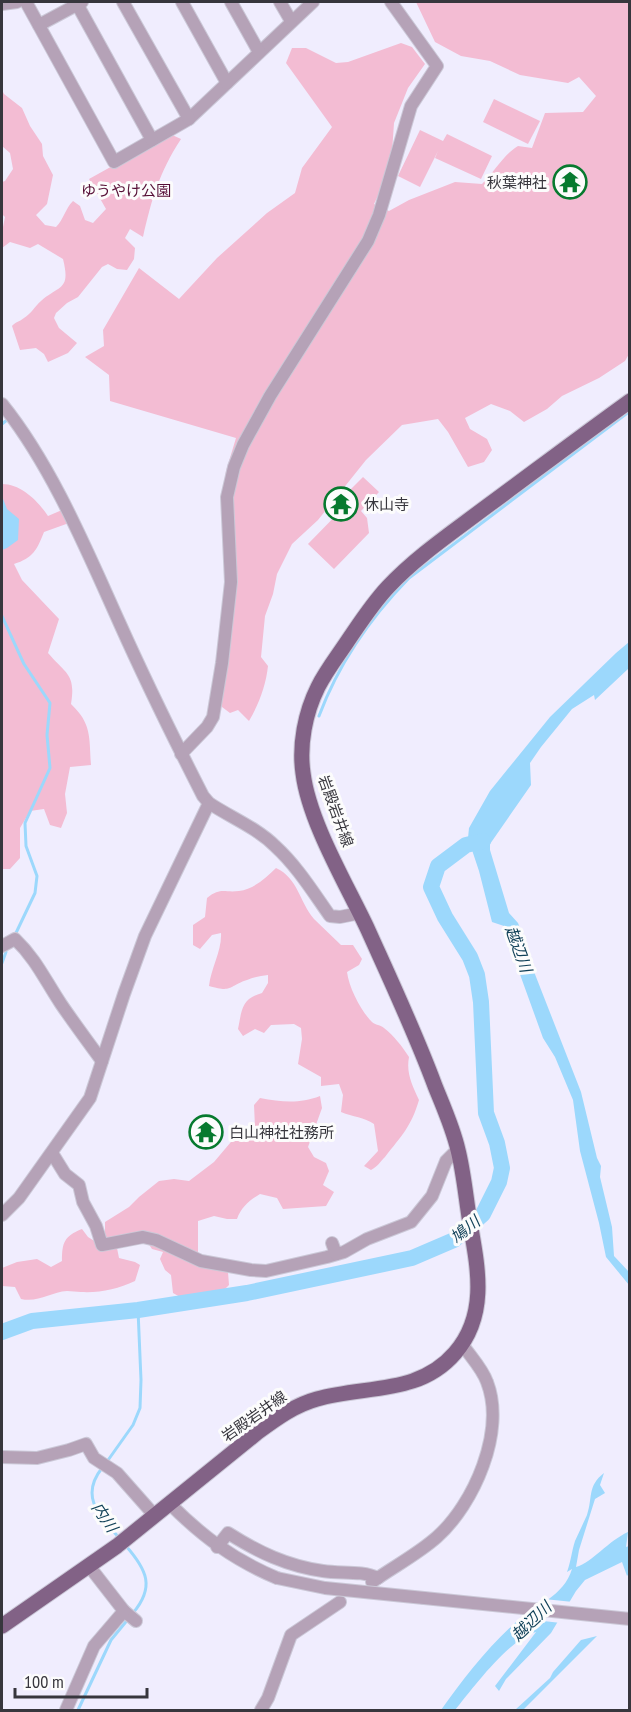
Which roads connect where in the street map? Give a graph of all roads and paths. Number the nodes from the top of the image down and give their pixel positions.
1 (17, 2) edge
2 (26, 2) edge
3 (123, 2) edge
4 (182, 2) edge
5 (231, 2) edge
6 (280, 2) edge
7 (313, 2) edge
8 (391, 2) edge
9 (79, 3) edge
10 (2, 4) edge
11 (291, 21) junction
12 (39, 26) junction
13 (259, 52) junction
14 (227, 82) junction
15 (189, 119) junction
16 (152, 140) junction
17 (630, 400) edge
18 (2, 404) edge
19 (181, 754) junction
20 (209, 803) junction
21 (360, 914) junction
22 (2, 946) edge
23 (102, 1061) junction
24 (458, 1149) junction
25 (52, 1153) junction
26 (2, 1215) edge
27 (462, 1344) junction
28 (2, 1457) edge
29 (170, 1504) junction
30 (154, 1516) junction
31 (218, 1547) junction
32 (89, 1566) junction
33 (340, 1602) dead end
34 (124, 1611) junction
35 (630, 1618) edge
36 (136, 1621) dead end
37 (2, 1626) edge
38 (66, 1710) edge
39 (261, 1710) edge

1 - 10 street
2 - 12 street
3 - 15 street
4 - 14 street
5 - 13 street
6 - 11 street
7 - 11 street
8 - 19 street
9 - 12 street
9 - 16 street
11 - 13 street
12 - 16 street
13 - 14 street
14 - 15 street
15 - 16 street
17 - 21 main road, 岩殿岩井線
18 - 19 street
19 - 20 street
20 - 21 street
20 - 23 street
21 - 24 main road, 岩殿岩井線
22 - 23 street
23 - 25 street
24 - 25 street
24 - 27 main road, 岩殿岩井線
25 - 26 street
27 - 29 main road, 岩殿岩井線
27 - 31 street
28 - 30 street
29 - 30 main road, 岩殿岩井線
29 - 31 street
30 - 32 main road, 岩殿岩井線
31 - 35 street, bridge
32 - 34 street
32 - 37 main road, 岩殿岩井線
33 - 39 street
34 - 36 street
34 - 38 street

